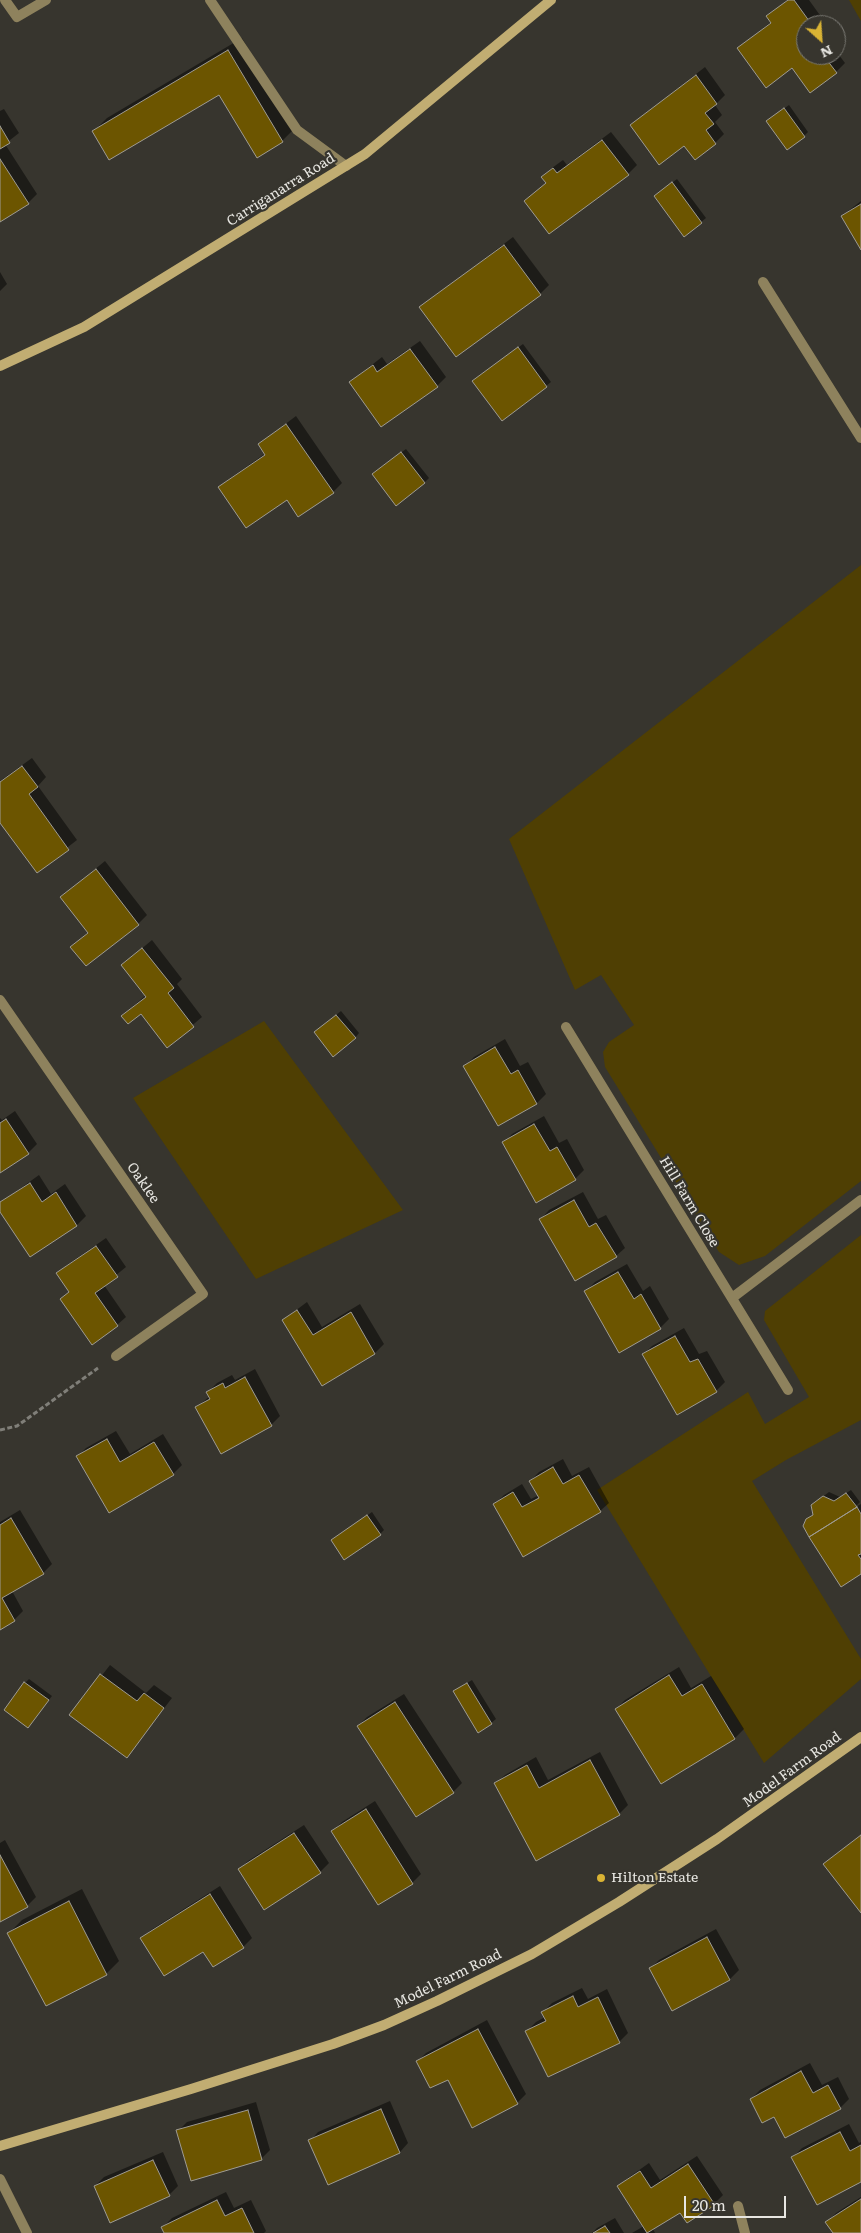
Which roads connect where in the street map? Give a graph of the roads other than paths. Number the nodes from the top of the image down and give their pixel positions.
1 (5, 0) edge
2 (46, 0) edge
3 (210, 0) edge
4 (551, 0) edge
5 (346, 166) junction
6 (763, 282) dead end
7 (0, 366) edge
8 (861, 438) edge
9 (0, 1000) edge
10 (566, 1027) dead end
11 (861, 1200) edge
12 (732, 1298) junction
13 (116, 1356) road end
14 (788, 1390) dead end
15 (861, 1737) edge
16 (0, 2146) edge
17 (0, 2179) edge
18 (738, 2206) dead end
19 (27, 2233) edge
20 (746, 2233) edge

1 - 2 street
3 - 5 street
4 - 5 main road, Carriganarra Road
5 - 7 main road, Carriganarra Road
6 - 8 street
9 - 13 street, Oaklee
10 - 12 street, Hill Farm Close
11 - 12 street
12 - 14 street, Hill Farm Close
15 - 16 main road, Model Farm Road
17 - 19 street
18 - 20 street

